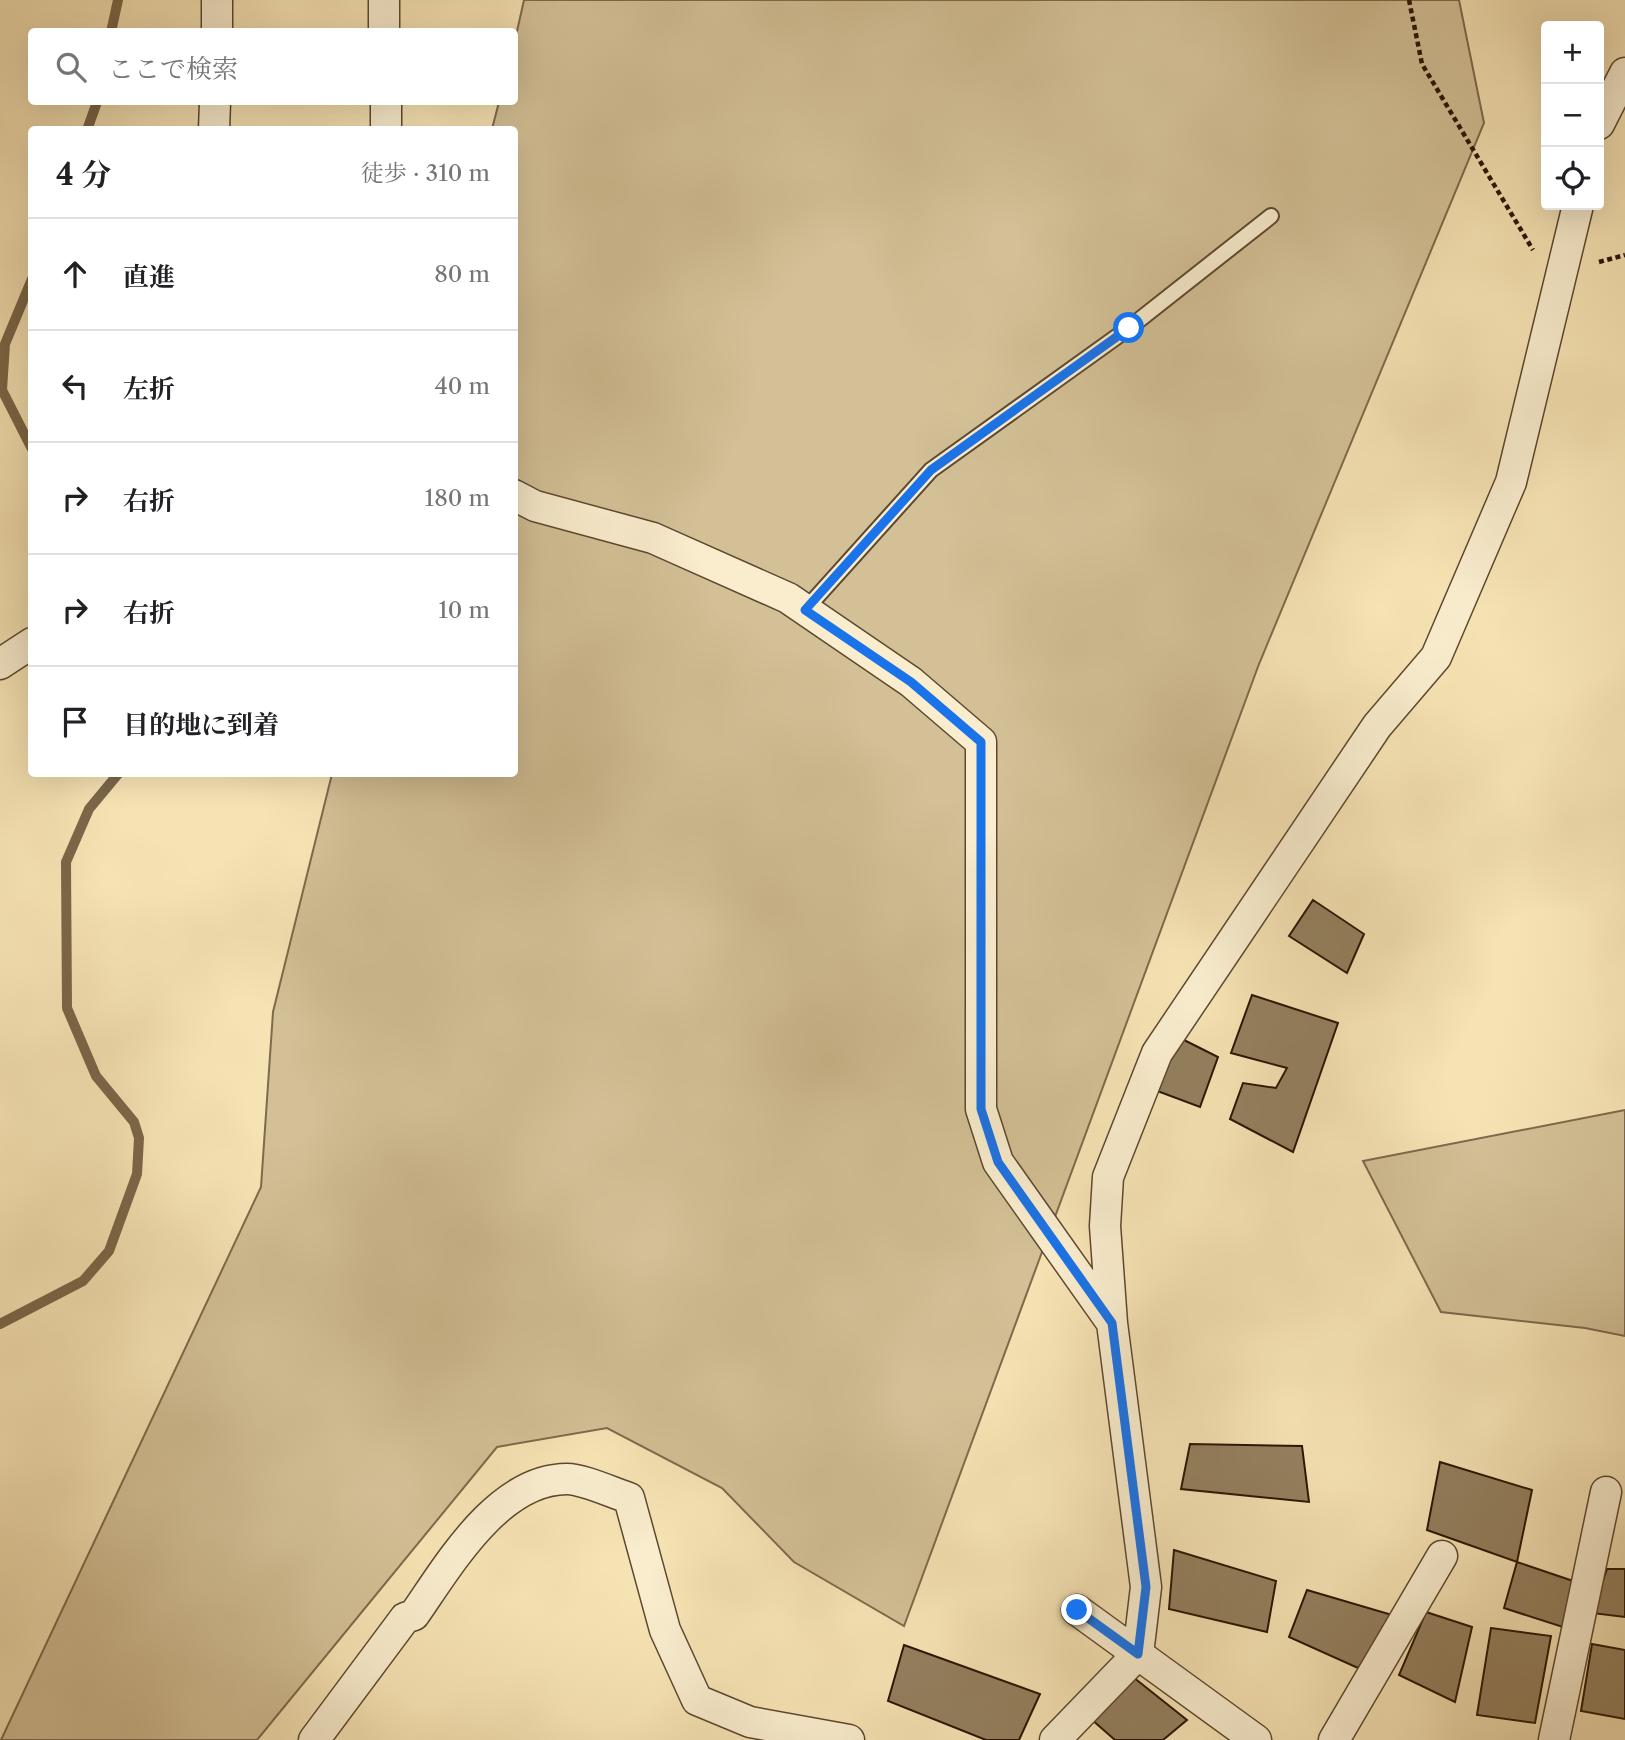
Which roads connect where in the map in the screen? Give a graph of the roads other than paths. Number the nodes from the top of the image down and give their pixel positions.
1 (217, 0) edge
2 (384, 0) edge
3 (216, 28) edge
4 (384, 28) edge
5 (1625, 73) edge
6 (215, 105) edge
7 (386, 105) edge
8 (1604, 114) edge
9 (215, 126) edge
10 (386, 126) edge
11 (1577, 210) edge
12 (1271, 216) dead end
13 (518, 497) edge
14 (805, 610) junction
15 (28, 646) edge
16 (0, 664) edge
17 (1112, 1323) junction
18 (1606, 1492) dead end
19 (1442, 1556) dead end
20 (1077, 1610) dead end
21 (1138, 1654) junction
22 (314, 1740) edge
23 (849, 1740) edge
24 (1055, 1740) edge
25 (1256, 1740) edge
26 (1334, 1740) edge
27 (1555, 1740) edge

1 - 3 street
2 - 4 street
5 - 8 street
6 - 9 street
7 - 10 street
11 - 17 street
12 - 14 lane
13 - 14 street
14 - 17 street
15 - 16 street
17 - 21 street
18 - 27 street
19 - 26 street
20 - 21 street
21 - 24 street
21 - 25 street
22 - 23 street

